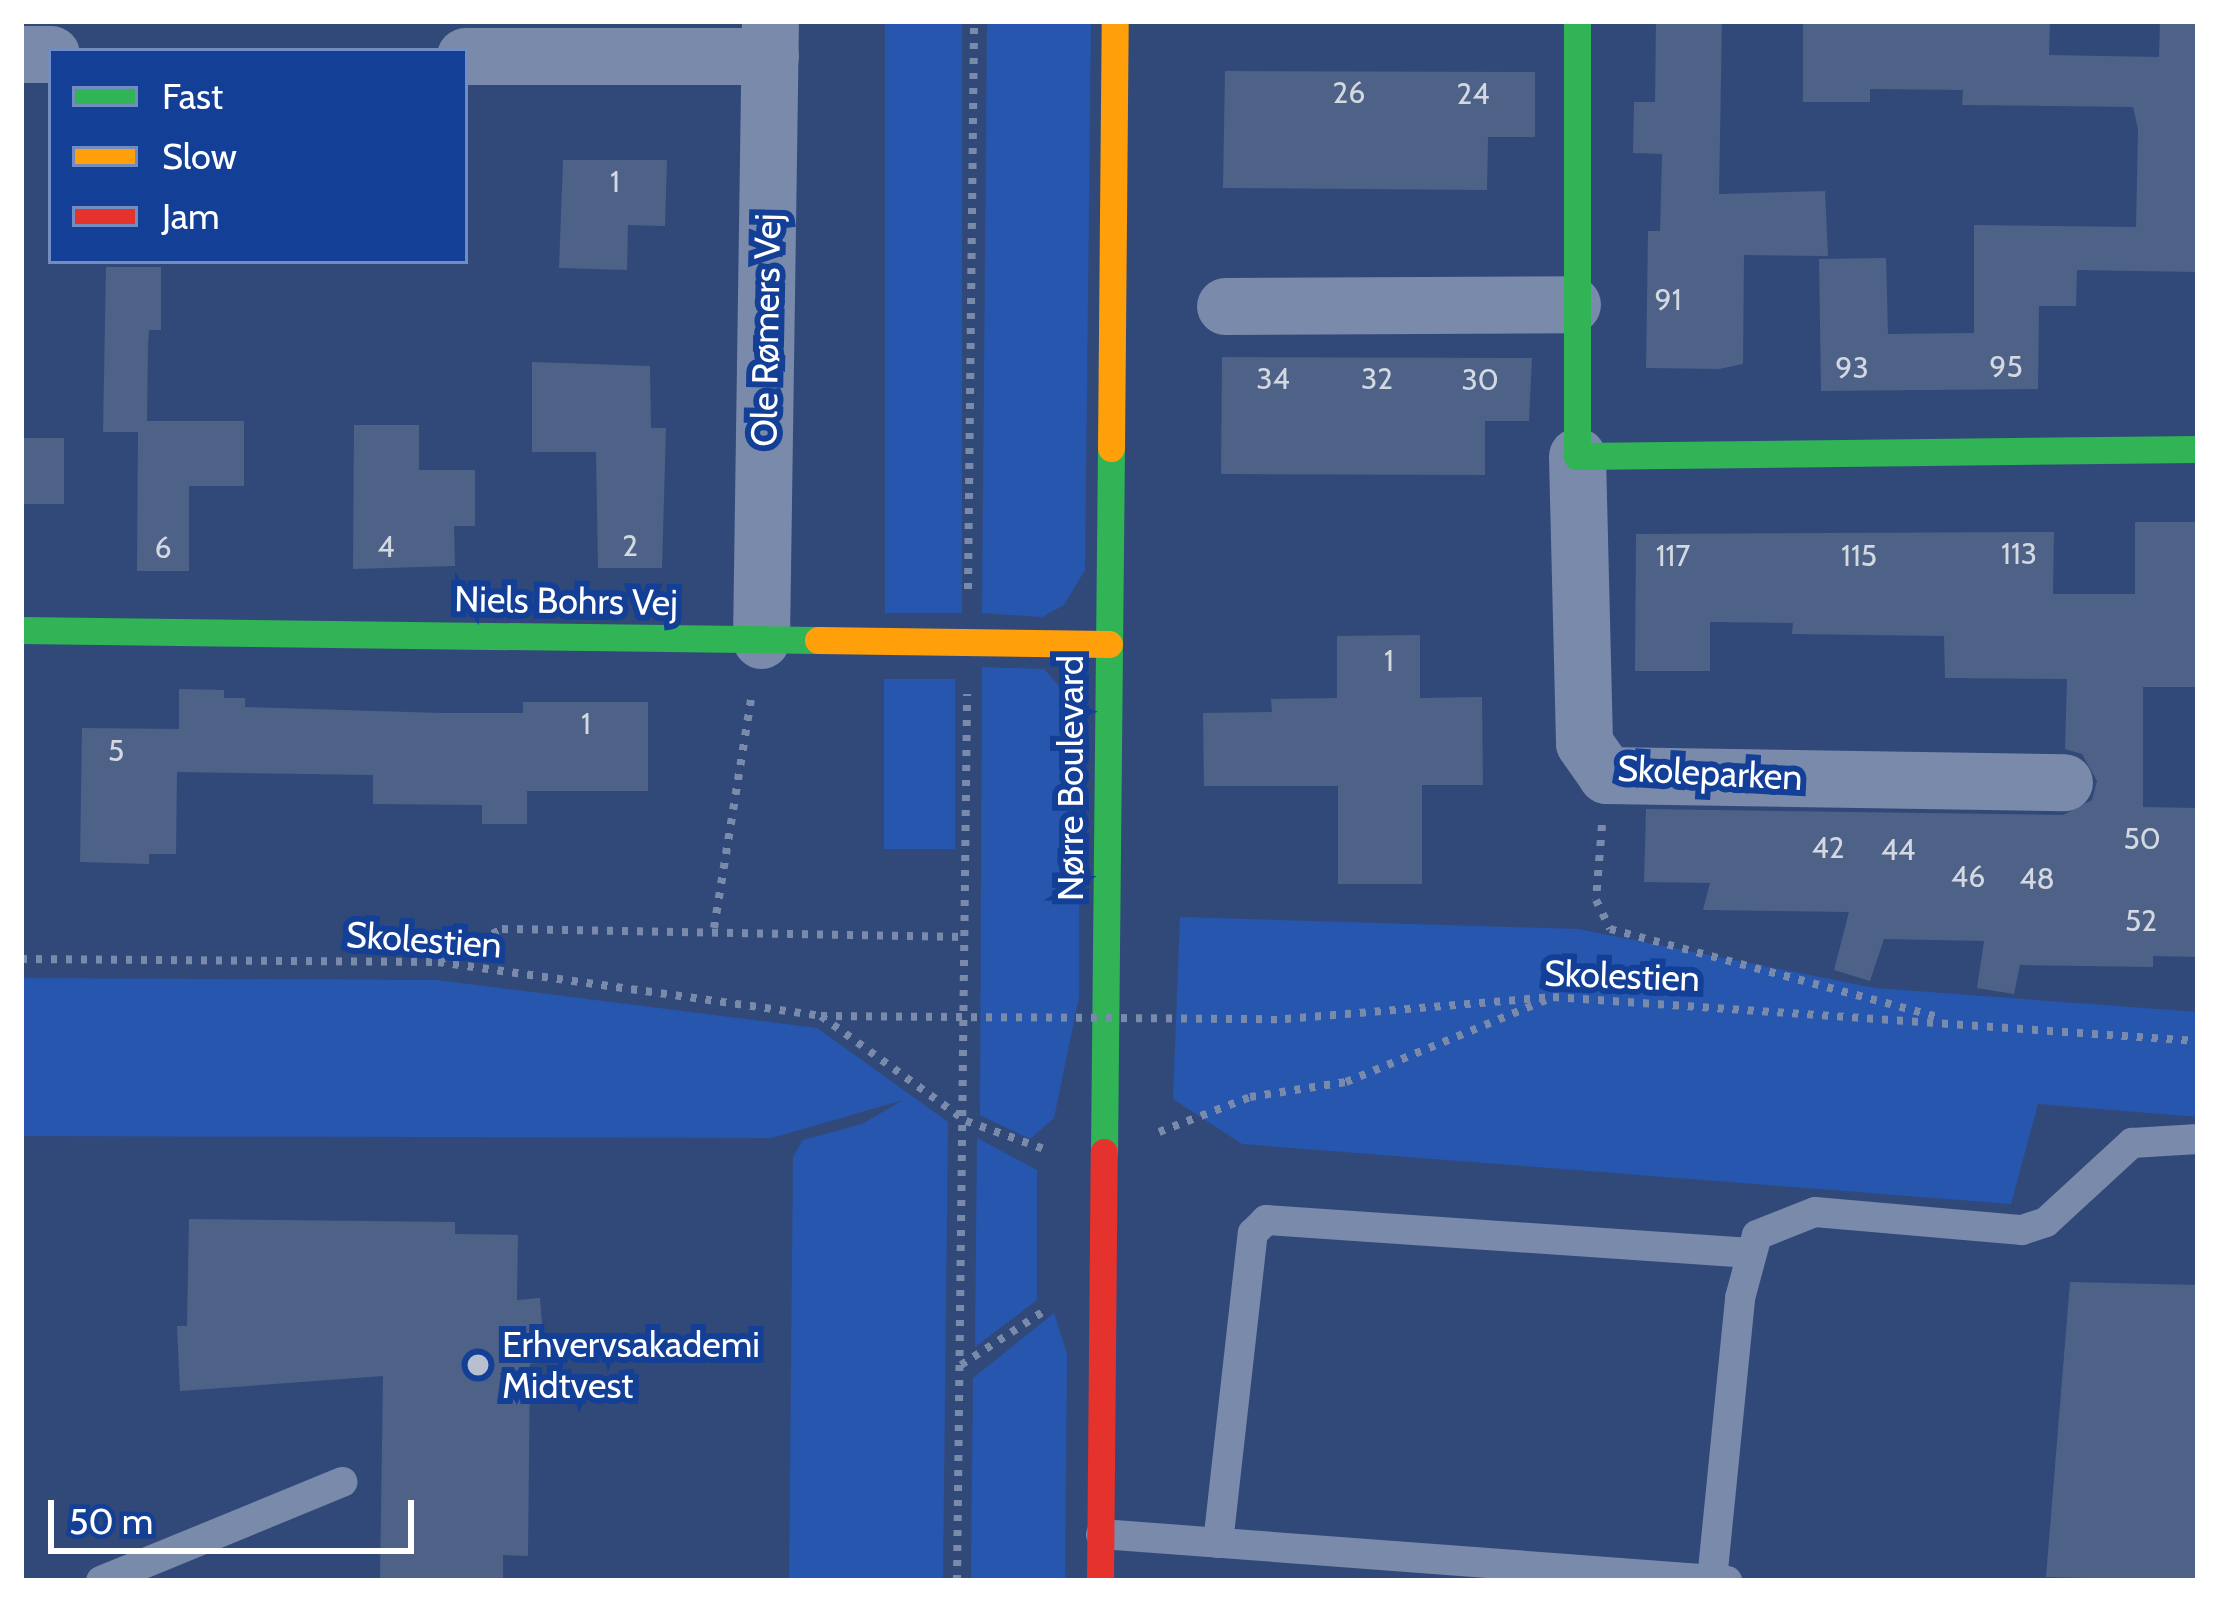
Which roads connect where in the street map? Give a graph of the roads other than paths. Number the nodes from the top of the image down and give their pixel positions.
1 (1115, 21) edge
2 (1577, 21) edge
3 (770, 39) edge
4 (468, 56) edge
5 (1572, 304) junction
6 (1225, 306) dead end
7 (2198, 449) edge
8 (1576, 456) junction
9 (21, 630) edge
10 (761, 640) junction
11 (1109, 644) junction
12 (2064, 782) dead end
13 (2198, 1139) edge
14 (1748, 1253) junction
15 (342, 1483) dead end
16 (1101, 1534) junction
17 (1218, 1543) junction
18 (1712, 1580) edge
19 (100, 1581) edge
20 (1100, 1581) edge
21 (1727, 1581) edge

1 - 11 street, Nørre Boulevard
2 - 5 street, Skoleparken
3 - 4 street
3 - 10 street, Ole Rømers Vej
5 - 6 street
5 - 8 street, Skoleparken
7 - 8 street
8 - 12 street, Skoleparken
9 - 10 street, Niels Bohrs Vej
10 - 11 street, Niels Bohrs Vej
11 - 16 street, Nørre Boulevard
13 - 14 lane
14 - 17 lane
14 - 18 lane
15 - 19 lane
16 - 17 lane
16 - 20 street, Nørre Boulevard
17 - 18 lane
18 - 21 lane

